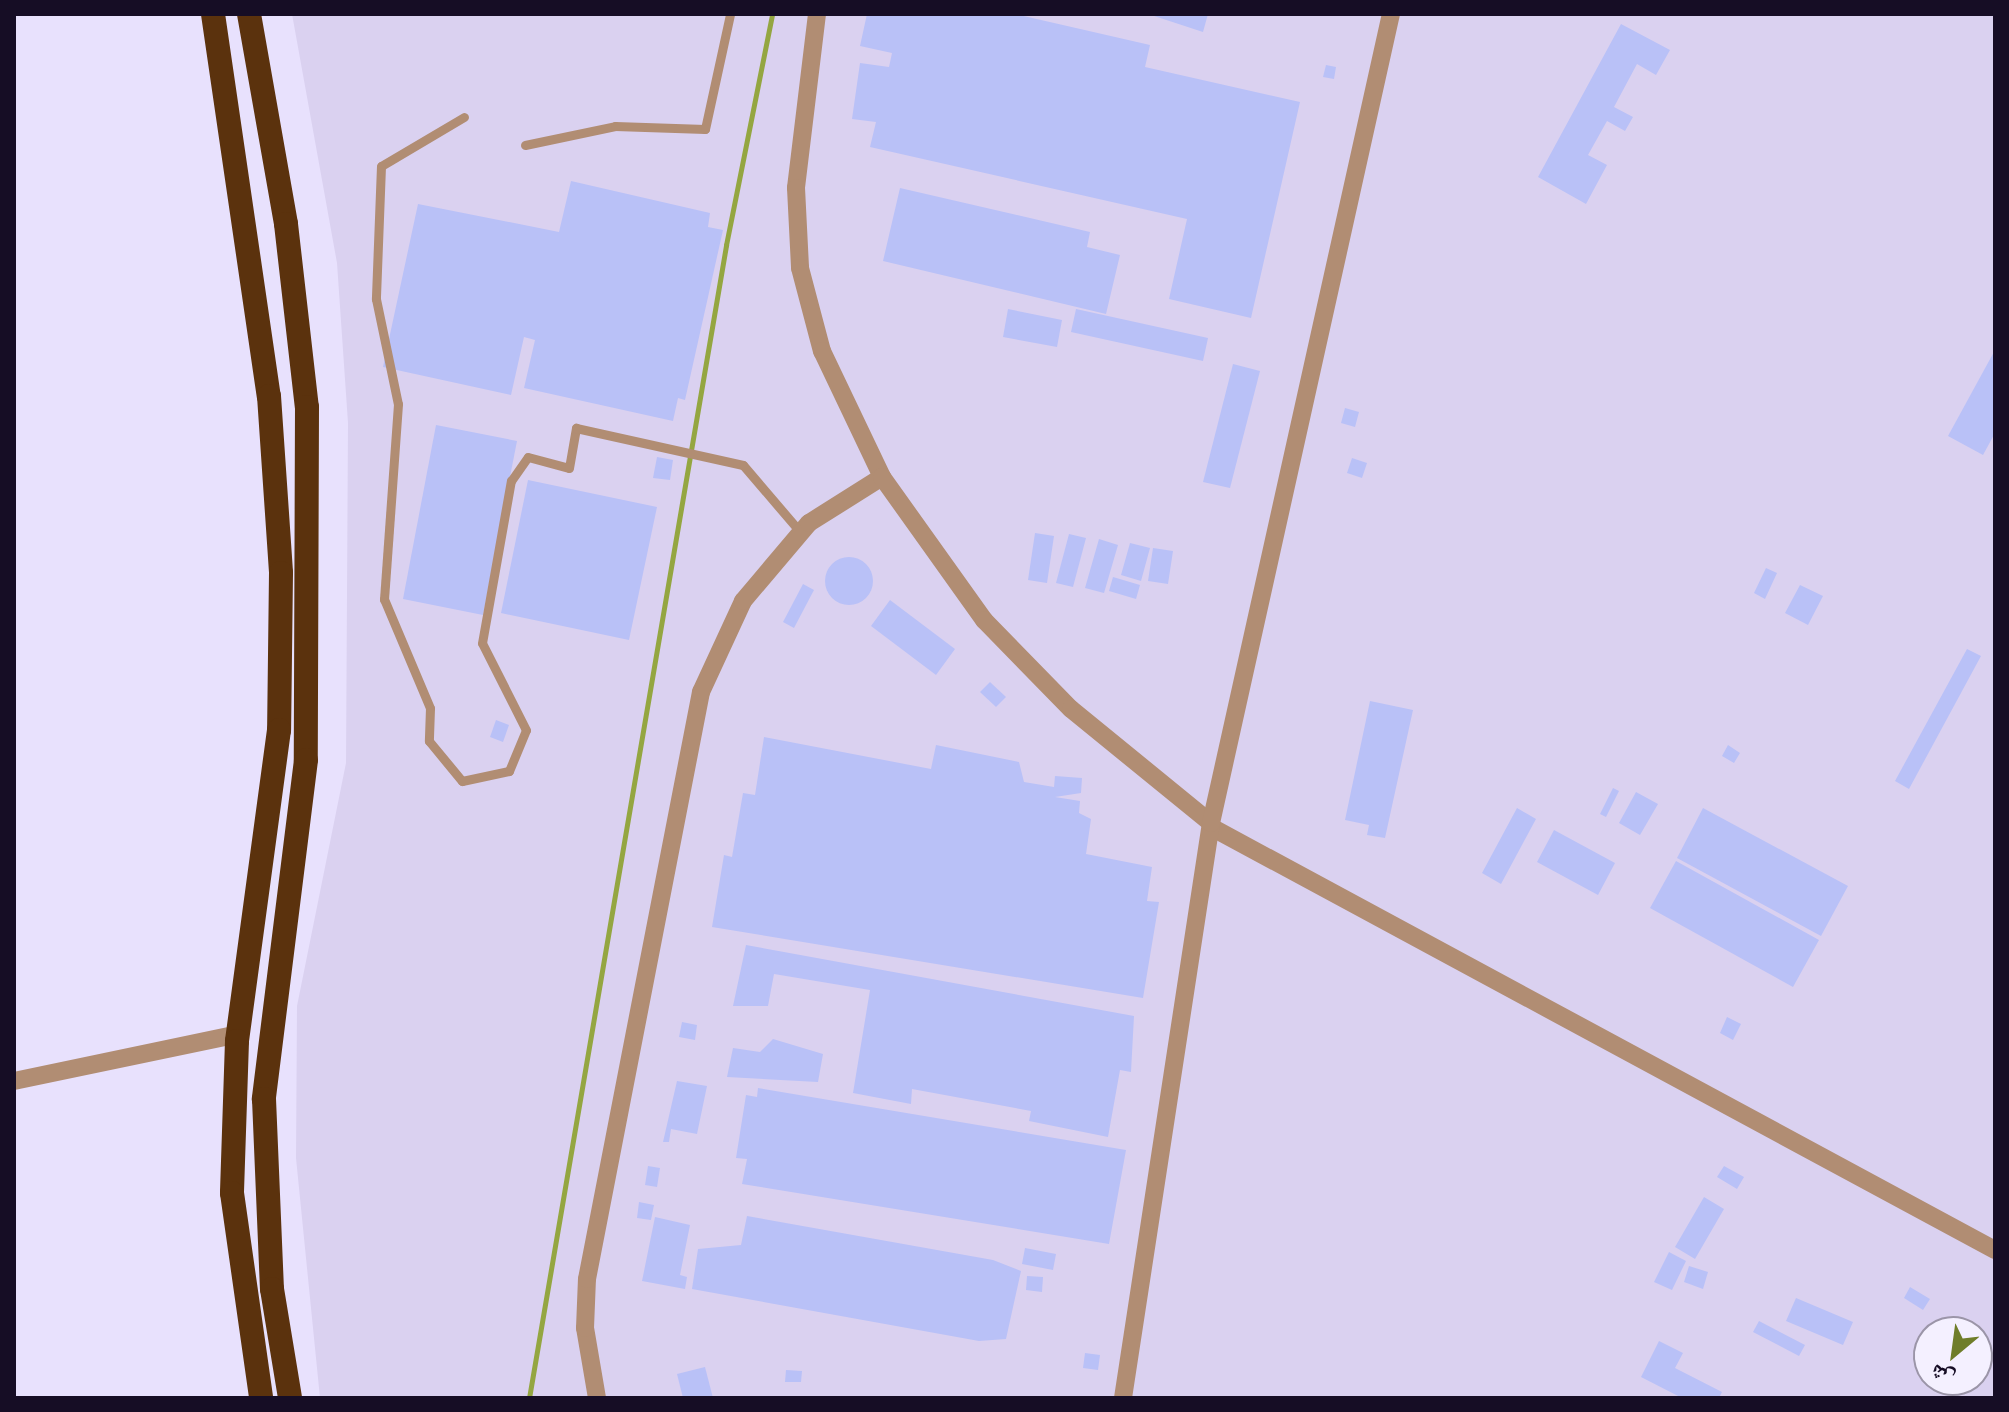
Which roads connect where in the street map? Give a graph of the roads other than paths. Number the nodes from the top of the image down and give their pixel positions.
1 (213, 14) edge
2 (249, 14) edge
3 (730, 14) edge
4 (817, 14) edge
5 (1391, 14) edge
6 (464, 117) dead end
7 (525, 145) dead end
8 (882, 477) junction
9 (801, 533) junction
10 (1211, 825) junction
11 (238, 1034) junction
12 (14, 1081) edge
13 (1995, 1250) edge
14 (261, 1398) edge
15 (290, 1398) edge
16 (597, 1398) edge
17 (1123, 1398) edge

1 - 11 highway
2 - 15 highway
3 - 7 lane
4 - 8 street
5 - 10 street
6 - 9 lane
8 - 9 street
8 - 10 street
9 - 16 street
10 - 13 street
10 - 17 street
11 - 12 street
11 - 14 highway

